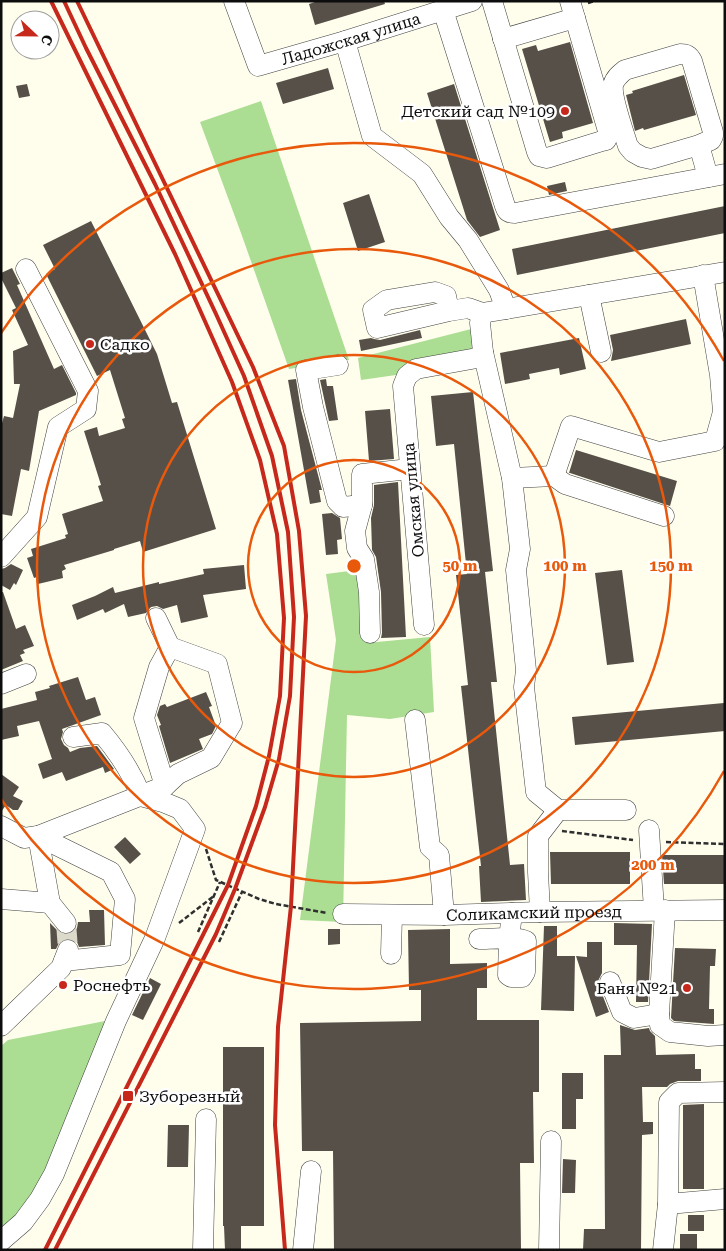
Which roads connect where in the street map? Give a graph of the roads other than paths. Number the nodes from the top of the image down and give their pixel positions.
1 (234, 1) edge
2 (472, 1) edge
3 (492, 1) edge
4 (443, 10) junction
5 (573, 10) edge
6 (503, 39) junction
7 (344, 41) junction
8 (699, 145) junction
9 (716, 175) edge
10 (26, 269) dead end
11 (725, 272) edge
12 (703, 275) junction
13 (588, 295) junction
14 (506, 309) junction
15 (449, 311) dead end
16 (482, 313) junction
17 (483, 352) junction
18 (601, 352) dead end
19 (338, 365) dead end
20 (410, 469) junction
21 (554, 476) junction
22 (512, 478) junction
23 (362, 505) junction
24 (664, 516) dead end
25 (1, 557) edge
26 (156, 618) dead end
27 (424, 625) dead end
28 (370, 633) dead end
29 (170, 648) junction
30 (26, 674) dead end
31 (1, 684) edge
32 (415, 720) dead end
33 (73, 737) dead end
34 (165, 786) junction
35 (141, 796) junction
36 (558, 810) junction
37 (626, 810) dead end
38 (1, 826) edge
39 (649, 830) dead end
40 (38, 836) junction
41 (1, 899) edge
42 (50, 903) junction
43 (660, 910) junction
44 (725, 910) edge
45 (540, 912) junction
46 (512, 913) junction
47 (343, 914) dead end
48 (392, 914) junction
49 (444, 915) junction
50 (66, 922) tunnel mouth
51 (479, 939) dead end
52 (391, 954) dead end
53 (610, 982) dead end
54 (659, 1014) junction
55 (1, 1026) edge
56 (725, 1035) edge
57 (725, 1092) edge
58 (206, 1119) dead end
59 (551, 1141) dead end
60 (311, 1171) dead end
61 (725, 1199) edge
62 (668, 1204) junction
63 (1, 1240) edge
64 (203, 1250) edge
65 (303, 1250) edge
66 (549, 1250) edge
67 (663, 1250) edge

1 - 7 street, Ладожская улица
2 - 4 street, Ладожская улица
3 - 6 street
4 - 7 street, Ладожская улица
4 - 9 street
5 - 6 street
5 - 6 street
7 - 14 street
8 - 8 street
8 - 9 street
10 - 25 street
11 - 12 street
12 - 13 street
12 - 21 street
13 - 14 street
13 - 18 street
14 - 16 street
15 - 16 street
16 - 17 street
17 - 20 street, Омская улица
17 - 22 street
19 - 23 street
20 - 23 street
20 - 27 street, Омская улица
21 - 22 street
21 - 24 street
22 - 36 street
23 - 28 street
26 - 29 street
29 - 34 street
29 - 34 street
30 - 31 street
32 - 49 street
33 - 35 street
34 - 35 street
35 - 40 street
35 - 63 street
36 - 37 street
36 - 45 street
38 - 40 street
39 - 43 street
40 - 42 street
40 - 55 street
41 - 42 street
42 - 50 street
43 - 44 street, Соликамский проезд
43 - 45 street, Соликамский проезд
43 - 54 street
45 - 46 street, Соликамский проезд
46 - 49 street, Соликамский проезд
46 - 51 street
47 - 48 street, Соликамский проезд
48 - 49 street, Соликамский проезд
48 - 52 street
53 - 54 street
54 - 56 street
57 - 62 street
58 - 64 street
59 - 66 street
60 - 65 street
61 - 62 street
62 - 67 street

